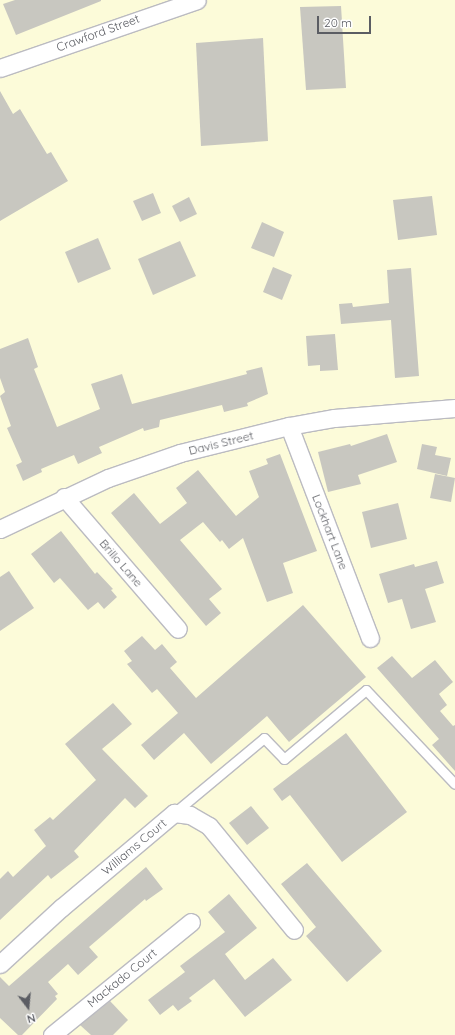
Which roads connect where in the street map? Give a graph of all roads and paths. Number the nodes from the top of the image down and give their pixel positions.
1 (197, 0) edge
2 (0, 68) edge
3 (455, 408) edge
4 (289, 426) junction
5 (64, 497) junction
6 (1, 523) edge
7 (178, 629) dead end
8 (370, 638) dead end
9 (455, 784) edge
10 (174, 813) junction
11 (192, 922) dead end
12 (294, 930) dead end
13 (0, 964) edge
14 (52, 1035) edge

1 - 2 street, Crawford Street
3 - 4 street, Davis Street
4 - 5 street, Davis Street
4 - 8 street, Lockhart Lane
5 - 6 street, Davis Street
5 - 7 street, Brillo Lane
9 - 10 lane
10 - 12 street, Williams Court
10 - 13 street, Williams Court
11 - 14 street, Mackado Court

